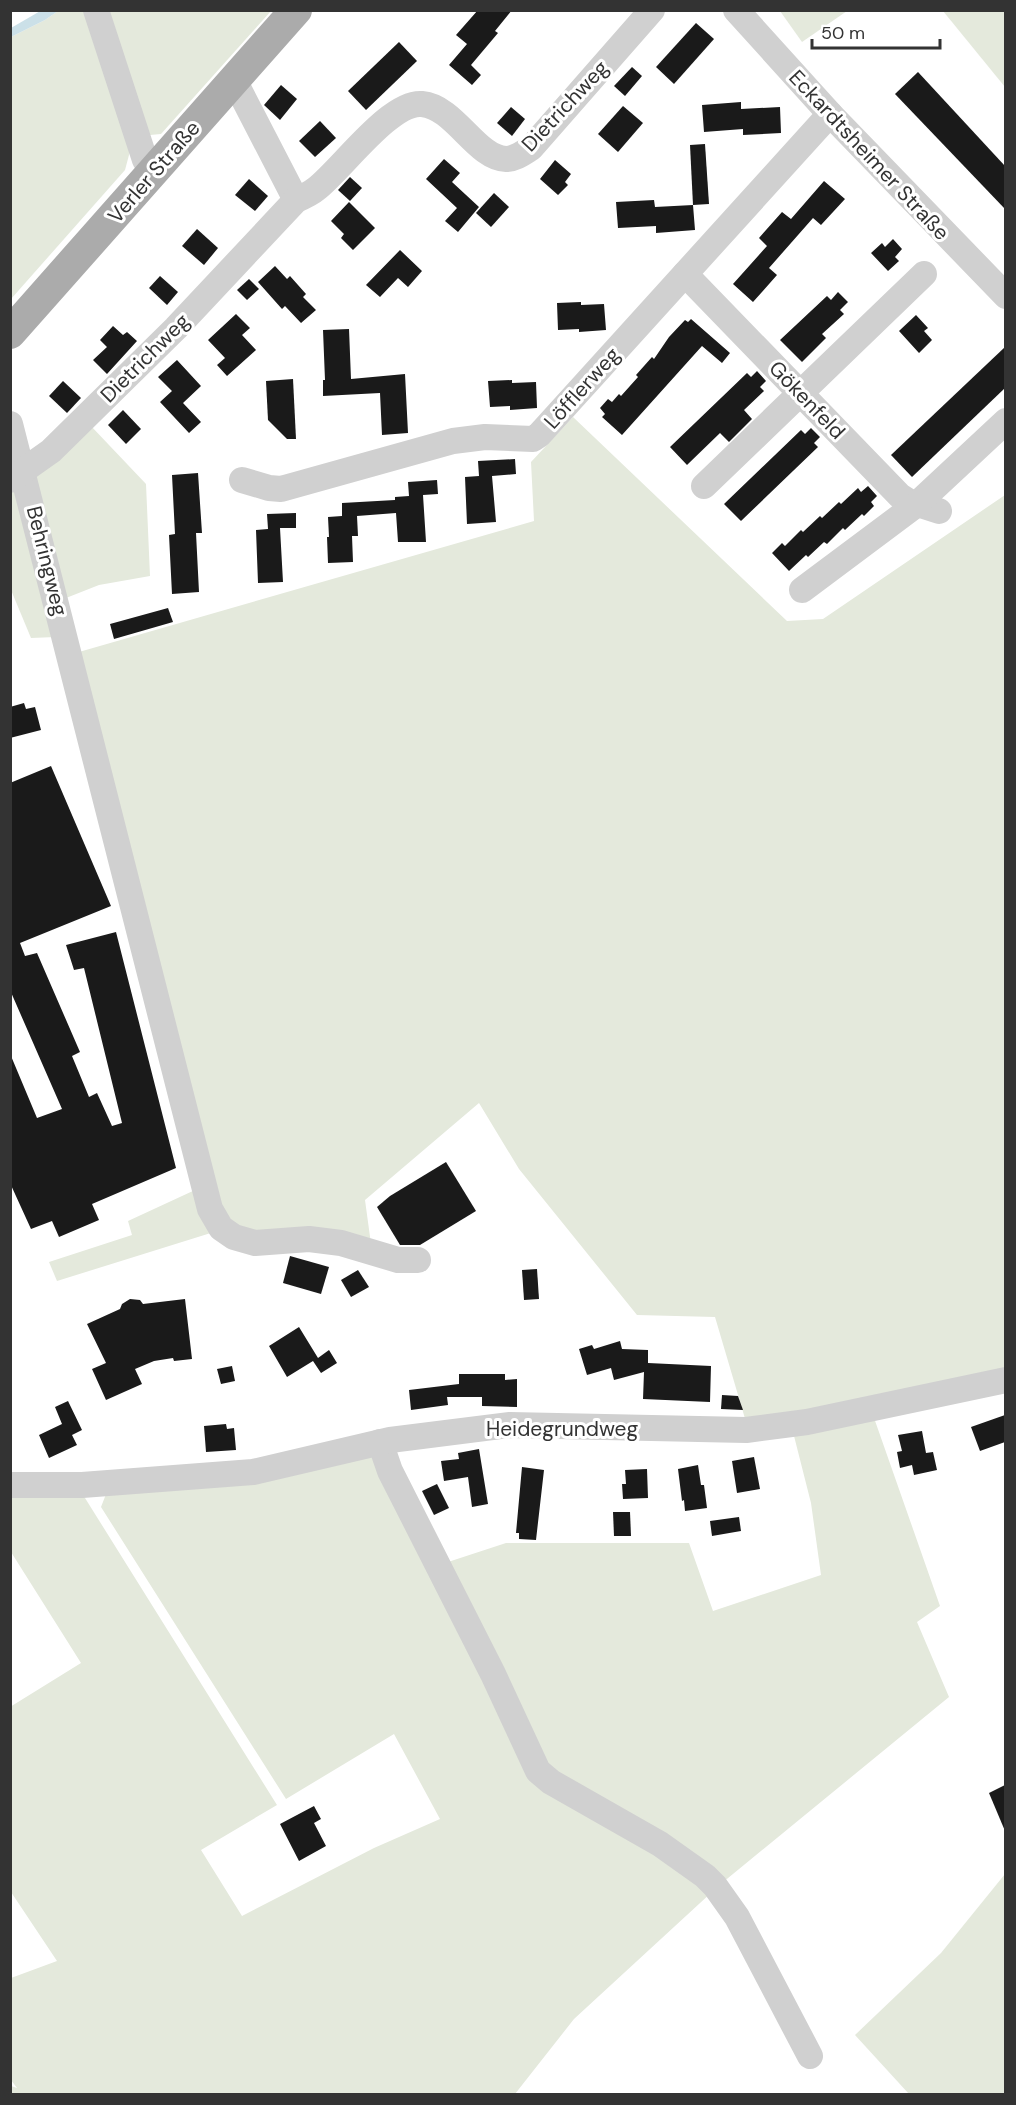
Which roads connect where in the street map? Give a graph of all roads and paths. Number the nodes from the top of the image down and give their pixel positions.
1 (96, 10) edge
2 (296, 10) edge
3 (652, 10) edge
4 (736, 10) edge
5 (234, 80) junction
6 (830, 114) junction
7 (156, 170) junction
8 (296, 200) junction
9 (684, 274) junction
10 (924, 274) dead end
11 (1005, 296) edge
12 (10, 333) edge
13 (801, 393) junction
14 (1005, 421) edge
15 (10, 423) edge
16 (17, 476) edge
17 (242, 480) dead end
18 (704, 486) dead end
19 (928, 508) junction
20 (802, 590) dead end
21 (418, 1260) dead end
22 (1005, 1380) edge
23 (380, 1442) junction
24 (10, 1485) edge
25 (810, 2056) dead end

1 - 7 street
2 - 5 main road, Verler Straße
3 - 8 street, Dietrichweg
4 - 6 street, Eckardtsheimer Straße
5 - 7 main road, Verler Straße
5 - 8 street
6 - 9 street, Löfflerweg
6 - 11 street, Eckardtsheimer Straße
7 - 12 main road, Verler Straße
8 - 16 street, Dietrichweg
9 - 13 street, Gökenfeld
9 - 17 street, Löfflerweg
10 - 13 street
13 - 18 street
13 - 19 street, Gökenfeld
14 - 19 street
15 - 16 street, Behringweg
16 - 21 street, Behringweg
19 - 20 street
22 - 23 street, Heidegrundweg
23 - 24 street, Heidegrundweg
23 - 25 street

